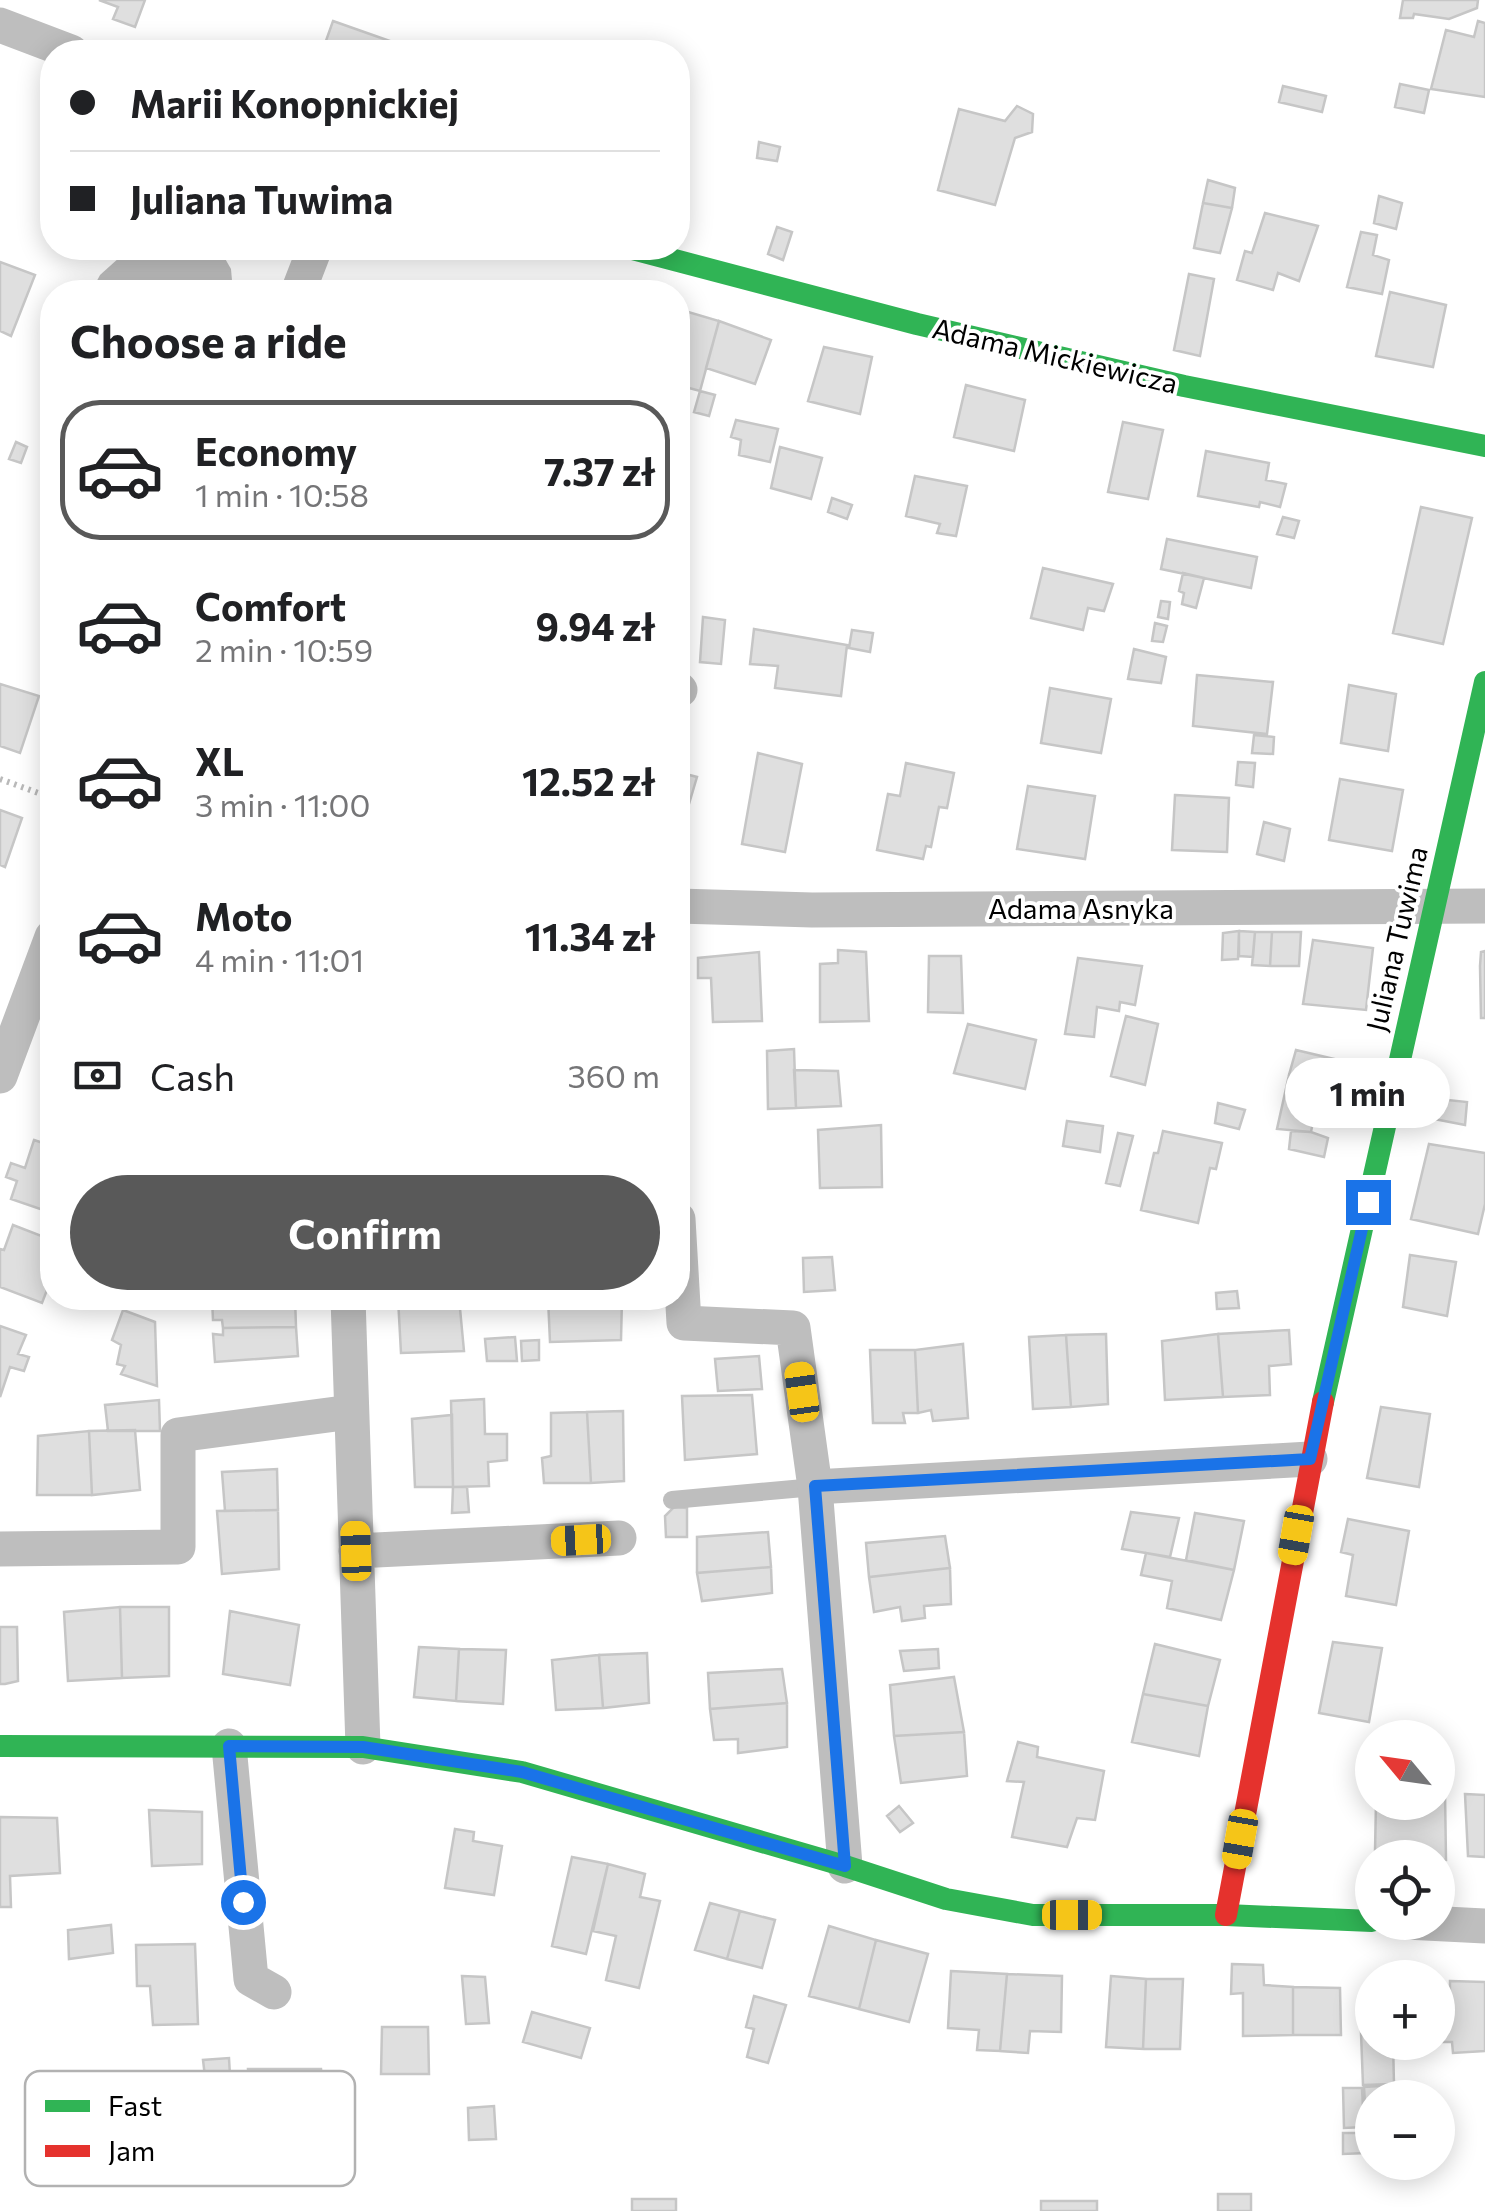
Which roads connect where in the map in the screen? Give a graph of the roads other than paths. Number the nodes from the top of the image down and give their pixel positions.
1 (0, 25) edge
2 (40, 40) edge
3 (675, 260) edge
4 (1485, 446) edge
5 (1485, 682) edge
6 (690, 906) edge
7 (1485, 906) edge
8 (1435, 907) junction
9 (40, 969) edge
10 (0, 1076) edge
11 (348, 1310) edge
12 (683, 1310) edge
13 (351, 1412) junction
14 (1310, 1459) junction
15 (815, 1486) junction
16 (672, 1500) dead end
17 (618, 1538) dead end
18 (0, 1549) edge
19 (356, 1551) junction
20 (0, 1746) edge
21 (229, 1746) junction
22 (363, 1747) junction
23 (845, 1866) junction
24 (1226, 1915) junction
25 (1355, 1920) edge
26 (1455, 1924) edge
27 (1485, 1926) edge
28 (274, 1992) dead end

1 - 2 street
3 - 4 street, Adama Mickiewicza
5 - 8 street, Juliana Tuwima
6 - 8 street, Adama Asnyka
7 - 8 street, Adama Asnyka
8 - 14 street, Juliana Tuwima
9 - 10 street
11 - 13 street
12 - 15 street
13 - 18 street
13 - 19 street
14 - 15 street
14 - 24 street, Juliana Tuwima
15 - 16 lane
15 - 23 street
17 - 19 street
19 - 22 street
20 - 21 street
21 - 22 street
21 - 28 street
22 - 23 street
23 - 24 street
24 - 25 street
26 - 27 street

